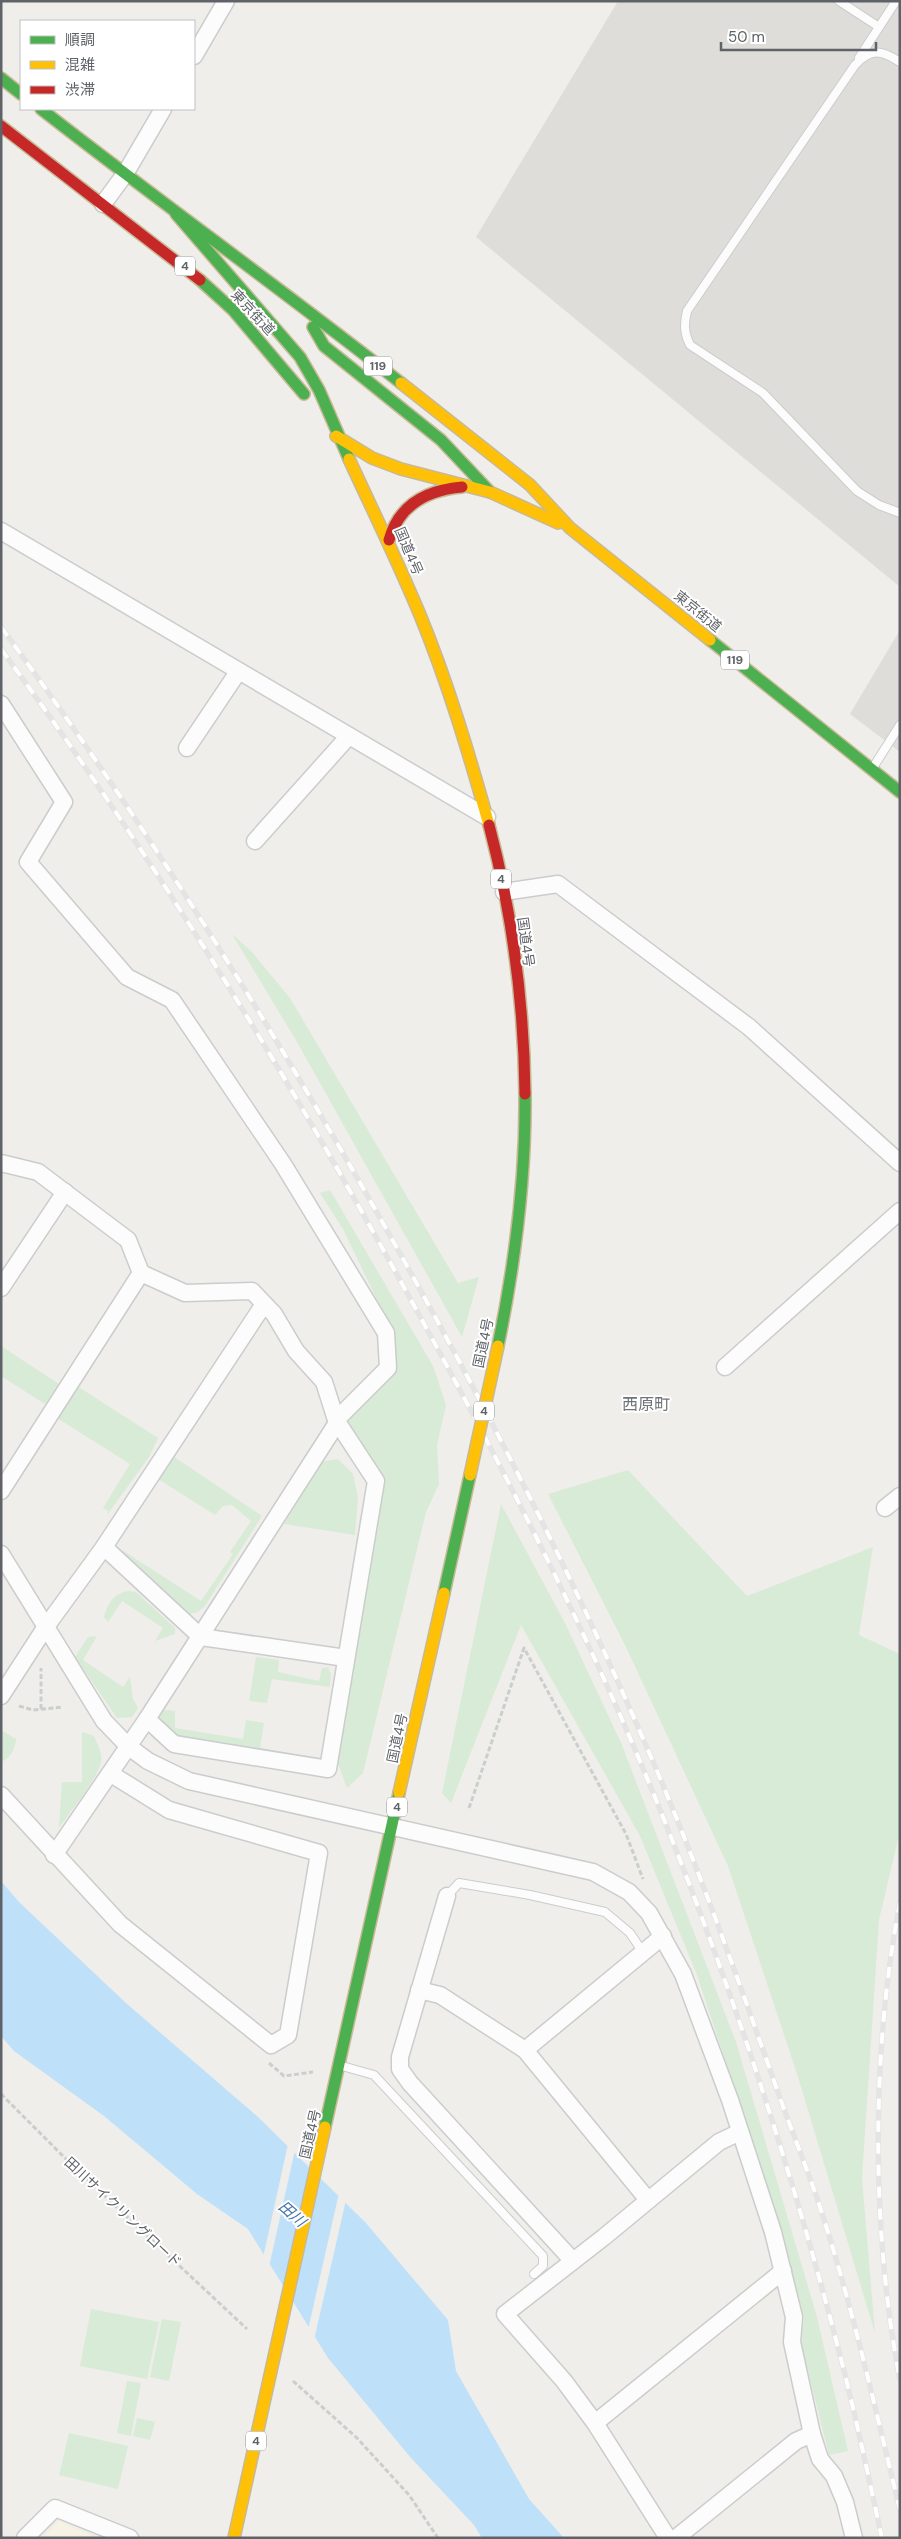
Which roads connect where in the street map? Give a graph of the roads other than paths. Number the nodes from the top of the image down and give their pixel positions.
1 (226, 1) edge
2 (839, 1) edge
3 (896, 1) edge
4 (879, 27) junction
5 (195, 54) edge
6 (900, 62) edge
7 (854, 66) junction
8 (1, 78) edge
9 (20, 93) edge
10 (41, 110) edge
11 (162, 110) edge
12 (1, 126) edge
13 (125, 174) junction
14 (103, 204) junction
15 (176, 214) junction
16 (312, 314) junction
17 (339, 439) junction
18 (469, 487) junction
19 (490, 492) junction
20 (900, 513) edge
21 (570, 528) junction
22 (1, 532) edge
23 (389, 540) junction
24 (238, 672) junction
25 (1, 704) edge
26 (900, 725) edge
27 (348, 737) junction
28 (187, 748) dead end
29 (872, 770) junction
30 (900, 792) edge
31 (487, 818) junction
32 (255, 841) dead end
33 (504, 892) junction
34 (900, 1163) edge
35 (1, 1164) edge
36 (65, 1192) junction
37 (900, 1211) edge
38 (140, 1273) junction
39 (1, 1288) edge
40 (264, 1304) junction
41 (725, 1367) dead end
42 (336, 1420) junction
43 (1, 1491) edge
44 (900, 1496) edge
45 (885, 1508) dead end
46 (104, 1547) junction
47 (1, 1554) edge
48 (45, 1628) junction
49 (201, 1637) junction
50 (346, 1658) junction
51 (1, 1696) edge
52 (148, 1719) junction
53 (129, 1747) junction
54 (112, 1774) junction
55 (1, 1795) edge
56 (393, 1828) junction
57 (54, 1855) junction
58 (447, 1896) joint
59 (663, 1936) junction
60 (642, 1951) junction
61 (419, 1990) junction
62 (525, 2050) junction
63 (340, 2066) junction
64 (429, 2119) junction
65 (740, 2132) junction
66 (648, 2200) junction
67 (573, 2261) junction
68 (783, 2271) junction
69 (534, 2274) dead end
70 (595, 2423) junction
71 (812, 2434) junction
72 (25, 2538) edge
73 (130, 2538) edge
74 (234, 2538) edge
75 (668, 2538) edge
76 (676, 2538) edge
77 (854, 2538) edge

1 - 5 street
2 - 4 lane
3 - 4 lane
4 - 7 lane
6 - 7 lane
7 - 20 lane
8 - 9 highway
10 - 13 highway, 東京街道 / 4
11 - 13 street
12 - 14 highway, 東京街道 / 4
13 - 14 street
13 - 15 highway, 東京街道 / 4
14 - 17 highway, 東京街道 / 4
15 - 16 highway, 東京街道 / 119
15 - 17 highway, 国道4号 / 4
16 - 19 highway, 東京街道 / 119
16 - 21 highway, 東京街道 / 119
17 - 18 highway, 東京街道 / 119
17 - 23 highway, 国道4号 / 4
18 - 19 highway, 東京街道 / 119
18 - 23 highway
19 - 21 highway, 東京街道 / 119
21 - 29 highway, 東京街道 / 119
22 - 24 street
23 - 31 highway, 国道4号 / 4
24 - 27 street
24 - 28 street
25 - 42 street
26 - 29 lane
27 - 31 street
27 - 32 street
29 - 30 highway, 東京街道 / 119
31 - 33 highway, 国道4号 / 4
33 - 34 street
33 - 56 highway, 国道4号 / 4, bridge
35 - 36 street
36 - 38 street
36 - 39 street
37 - 41 street
38 - 40 street
38 - 43 street
40 - 42 street
40 - 46 street
42 - 49 street
42 - 50 street
44 - 45 street
46 - 48 street
46 - 49 street
47 - 48 street
48 - 51 street
48 - 53 street
49 - 50 street
49 - 52 street
50 - 52 street
52 - 53 street
53 - 54 street
53 - 56 street
54 - 57 street
54 - 57 street
55 - 57 street
56 - 59 street
56 - 63 highway, 国道4号 / 4
58 - 60 lane
58 - 61 street
59 - 60 street
59 - 65 street
60 - 62 street
61 - 62 street
61 - 64 street
62 - 66 street
63 - 64 lane
63 - 74 highway, 国道4号 / 4
64 - 67 street
64 - 69 lane
65 - 66 street
65 - 68 street
66 - 67 street
67 - 70 street
68 - 70 street
68 - 71 street
70 - 75 street
71 - 76 street
71 - 77 street
72 - 73 street

